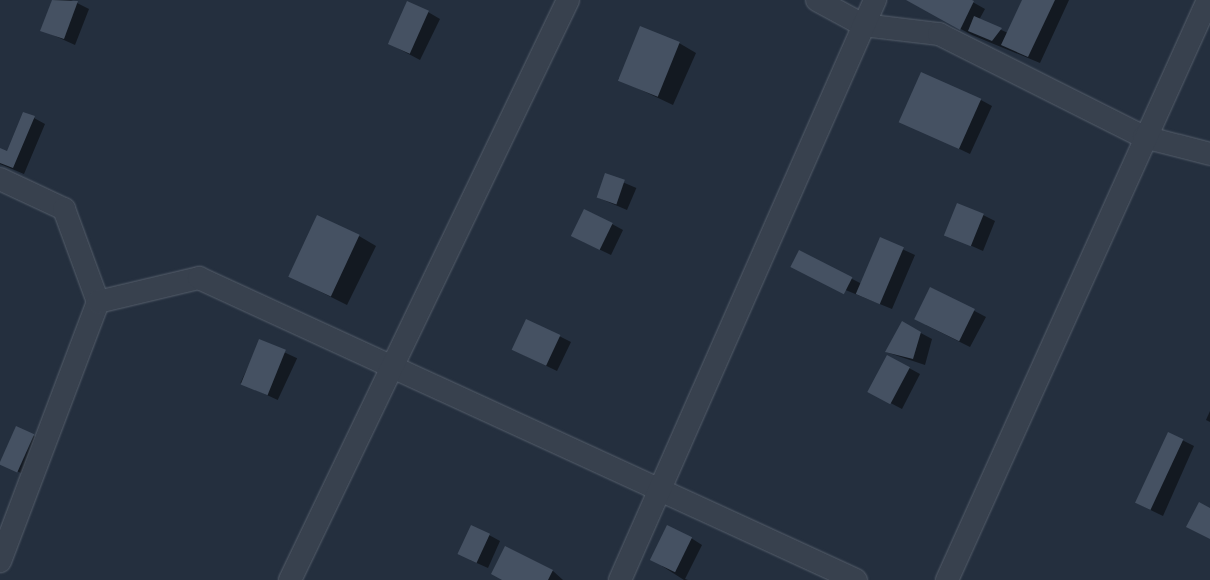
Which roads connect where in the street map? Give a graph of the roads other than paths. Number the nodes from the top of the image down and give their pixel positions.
1 (568, 0) edge
2 (817, 0) edge
3 (875, 0) edge
4 (1208, 0) edge
5 (864, 25) junction
6 (1144, 136) junction
7 (1210, 154) edge
8 (0, 179) edge
9 (98, 302) junction
10 (392, 367) junction
11 (660, 491) junction
12 (10, 509) edge
13 (0, 561) edge
14 (290, 580) edge
15 (620, 580) edge
16 (856, 580) edge
17 (947, 580) edge

1 - 10 street
2 - 5 street
3 - 5 street
4 - 6 street
5 - 6 street
5 - 11 street
6 - 7 street
6 - 17 street
8 - 9 street
9 - 10 street
9 - 12 street
10 - 11 street
10 - 14 street
11 - 15 street
11 - 16 street
12 - 13 street

